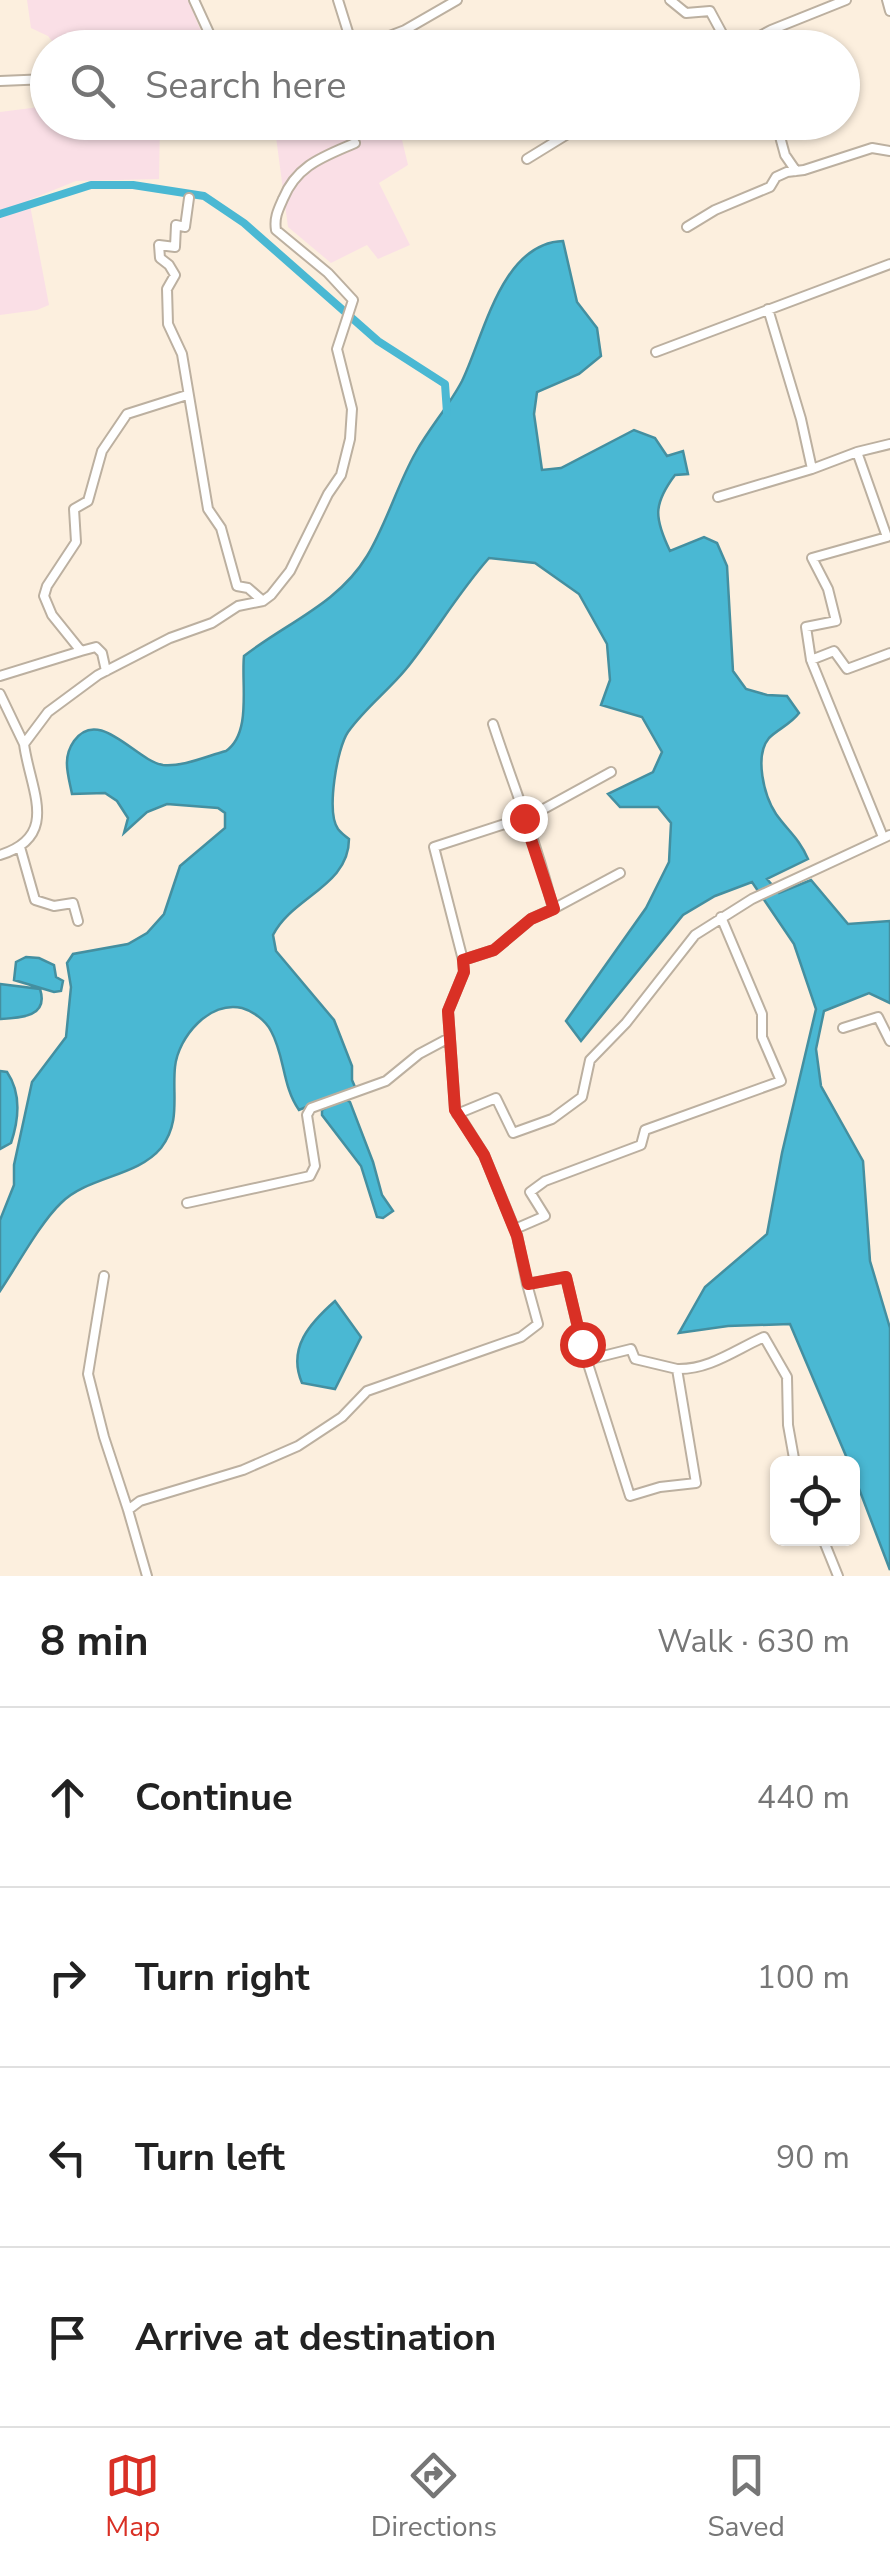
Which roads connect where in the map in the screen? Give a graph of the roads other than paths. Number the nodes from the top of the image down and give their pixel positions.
1 (194, 0) edge
2 (338, 0) edge
3 (457, 0) edge
4 (670, 0) edge
5 (846, 0) edge
6 (887, 0) edge
7 (890, 10) edge
8 (208, 30) edge
9 (349, 30) edge
10 (405, 30) edge
11 (721, 30) edge
12 (770, 30) edge
13 (30, 80) edge
14 (0, 82) edge
15 (558, 140) edge
16 (781, 140) edge
17 (355, 143) dead end
18 (890, 151) edge
19 (528, 159) dead end
20 (796, 171) junction
21 (189, 198) dead end
22 (687, 227) dead end
23 (890, 264) edge
24 (768, 308) junction
25 (656, 352) dead end
26 (187, 395) junction
27 (890, 444) edge
28 (857, 452) junction
29 (812, 468) junction
30 (718, 497) dead end
31 (887, 537) junction
32 (890, 548) edge
33 (262, 601) junction
34 (81, 652) junction
35 (890, 653) edge
36 (811, 660) junction
37 (106, 671) junction
38 (0, 676) edge
39 (0, 694) edge
40 (493, 724) dead end
41 (24, 744) junction
42 (611, 772) dead end
43 (524, 818) junction
44 (887, 836) edge
45 (20, 847) junction
46 (0, 855) edge
47 (620, 873) dead end
48 (554, 909) junction
49 (720, 917) junction
50 (78, 921) dead end
51 (463, 960) junction
52 (842, 1028) dead end
53 (449, 1038) junction
54 (890, 1041) edge
55 (457, 1114) junction
56 (187, 1203) dead end
57 (514, 1229) junction
58 (104, 1276) dead end
59 (528, 1284) junction
60 (587, 1360) junction
61 (678, 1368) junction
62 (794, 1456) edge
63 (128, 1510) junction
64 (827, 1546) edge
65 (148, 1576) edge
66 (838, 1576) edge

1 - 8 street
2 - 9 street
3 - 10 street
4 - 11 street
5 - 12 street
6 - 7 street
13 - 14 street
15 - 19 street
16 - 20 street
17 - 33 street
18 - 20 street
20 - 22 street
21 - 26 street
23 - 24 street
24 - 25 street
24 - 29 street
26 - 33 street
26 - 34 street
27 - 28 street
28 - 29 street
28 - 31 street
29 - 30 street
31 - 32 street
31 - 36 street
33 - 37 street
34 - 37 street
34 - 38 street
35 - 36 street
36 - 44 street
37 - 41 street
39 - 41 street
40 - 43 street
41 - 45 street
42 - 43 street
43 - 48 street
43 - 51 street
44 - 49 street
45 - 46 street
45 - 50 street
47 - 48 street
48 - 51 street
49 - 55 street
49 - 57 street
51 - 53 street
52 - 54 street
53 - 55 street
53 - 56 street
55 - 57 street
57 - 59 street
58 - 63 street
59 - 60 street
59 - 63 street
60 - 61 street
60 - 61 street
61 - 62 street
63 - 65 street
64 - 66 street

